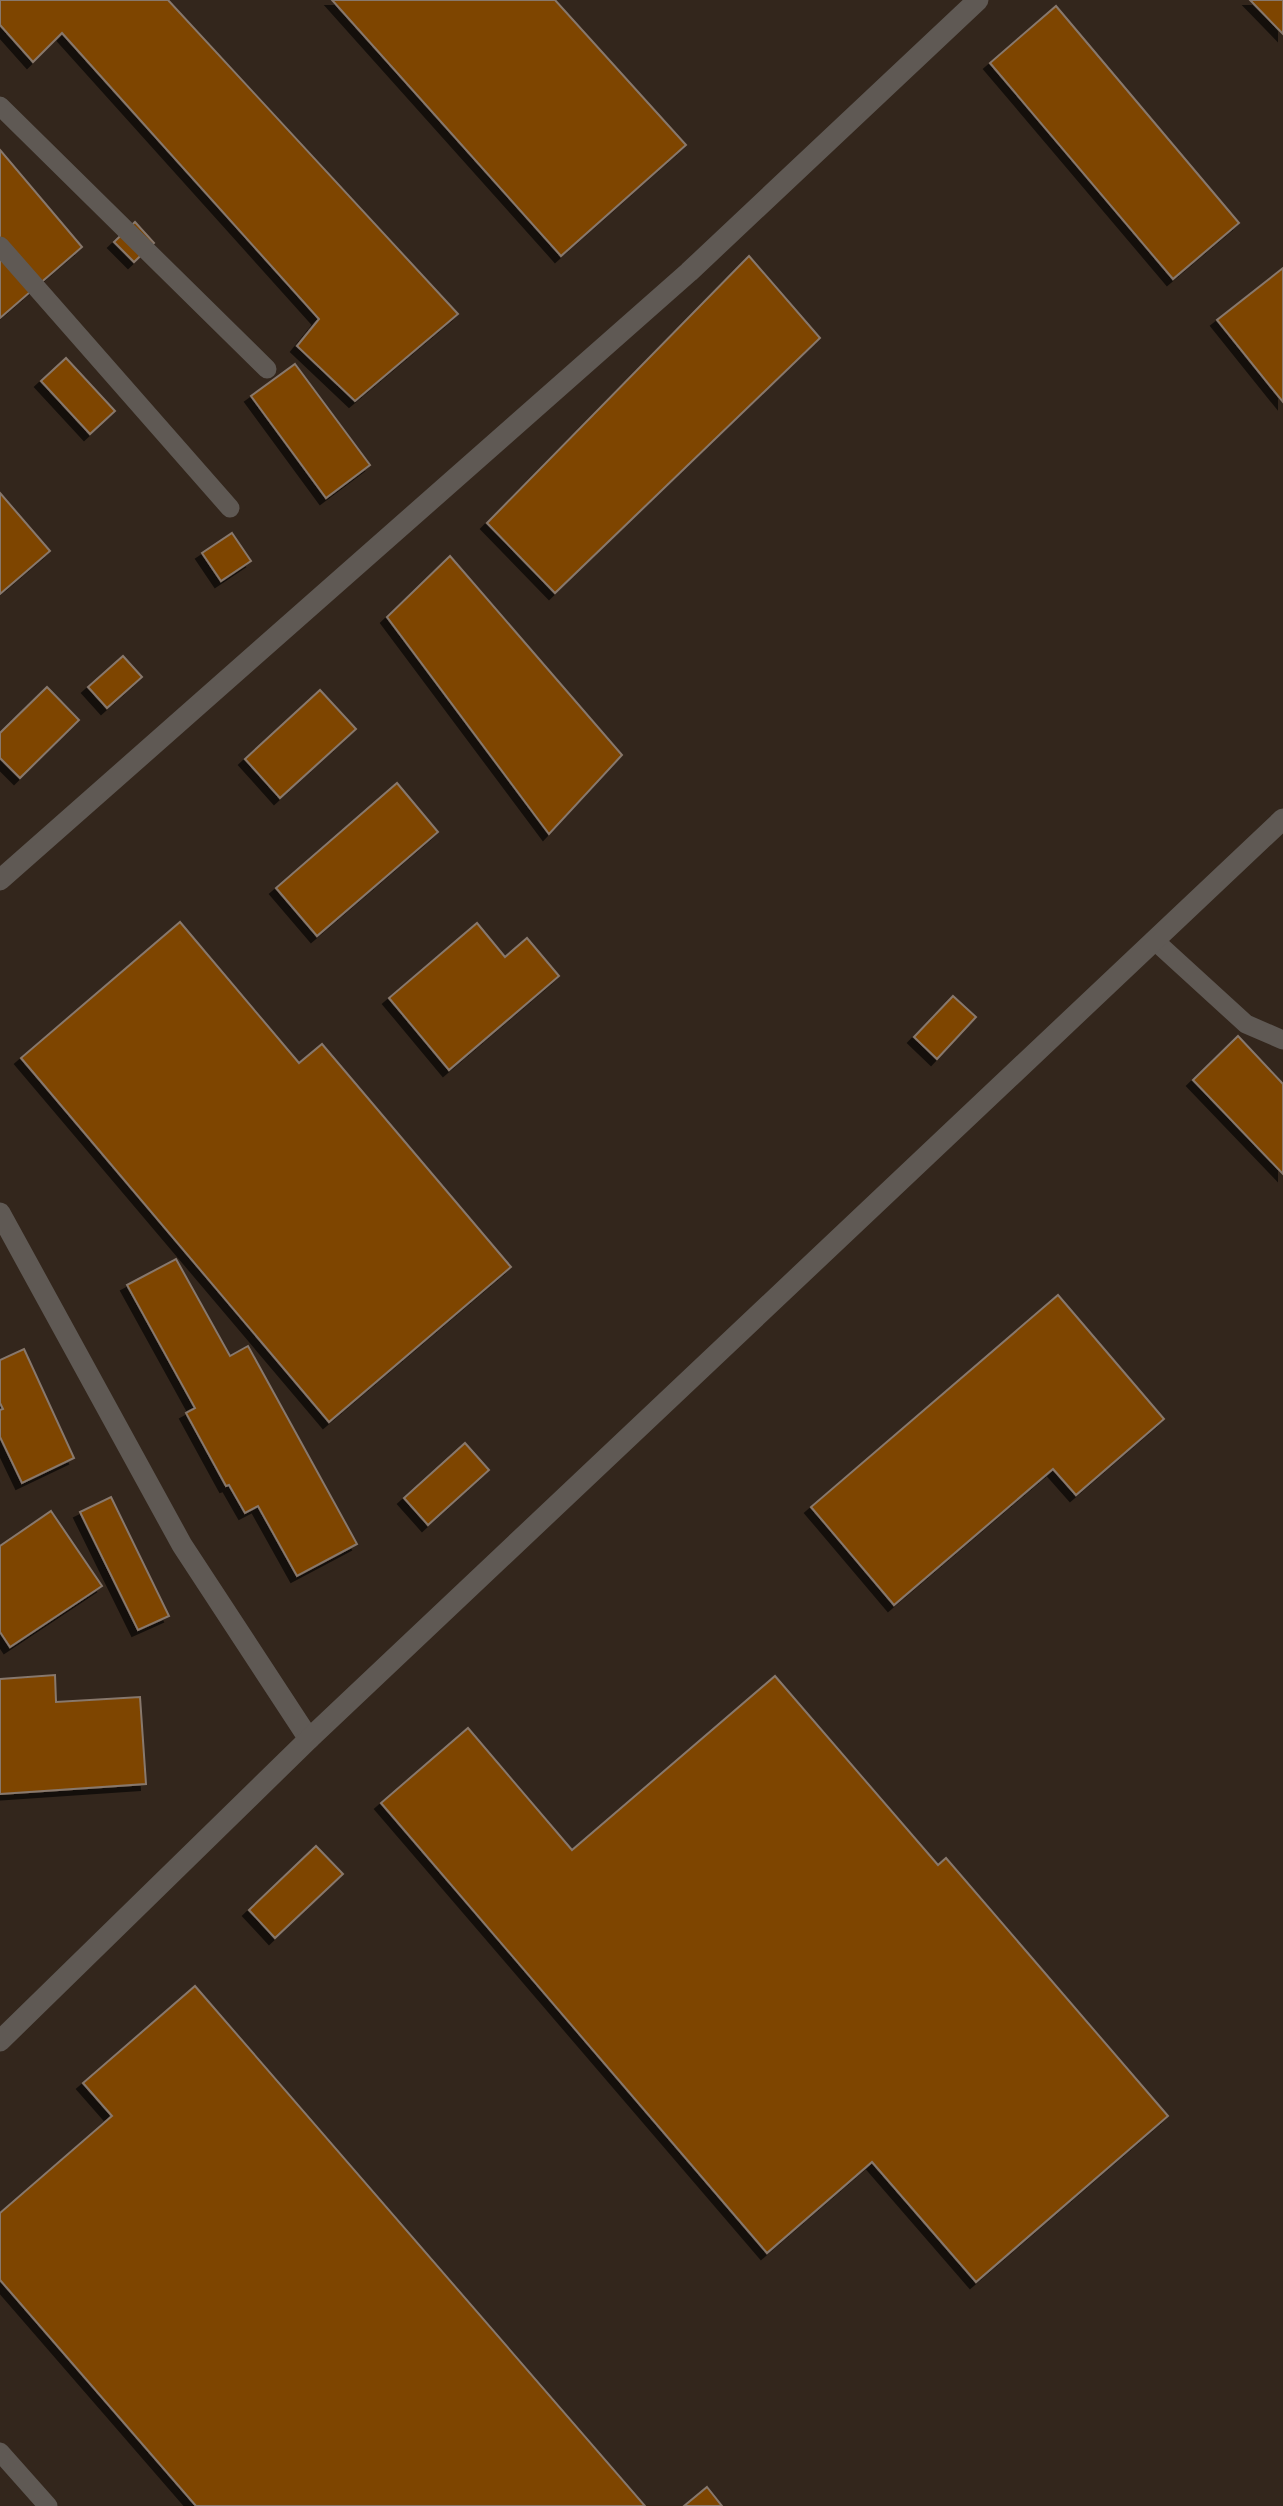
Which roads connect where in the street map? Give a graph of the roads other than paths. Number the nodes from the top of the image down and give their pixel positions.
1 (978, 0) edge
2 (0, 106) edge
3 (0, 246) edge
4 (267, 369) dead end
5 (230, 508) dead end
6 (1283, 819) edge
7 (0, 880) edge
8 (1154, 940) junction
9 (1283, 1040) edge
10 (0, 1213) edge
11 (309, 1739) junction
12 (0, 2041) edge
13 (0, 2452) edge
14 (48, 2506) edge

1 - 7 street
2 - 4 lane
3 - 5 lane
6 - 8 street
8 - 9 lane
8 - 11 street
10 - 11 street
11 - 12 street
13 - 14 lane

